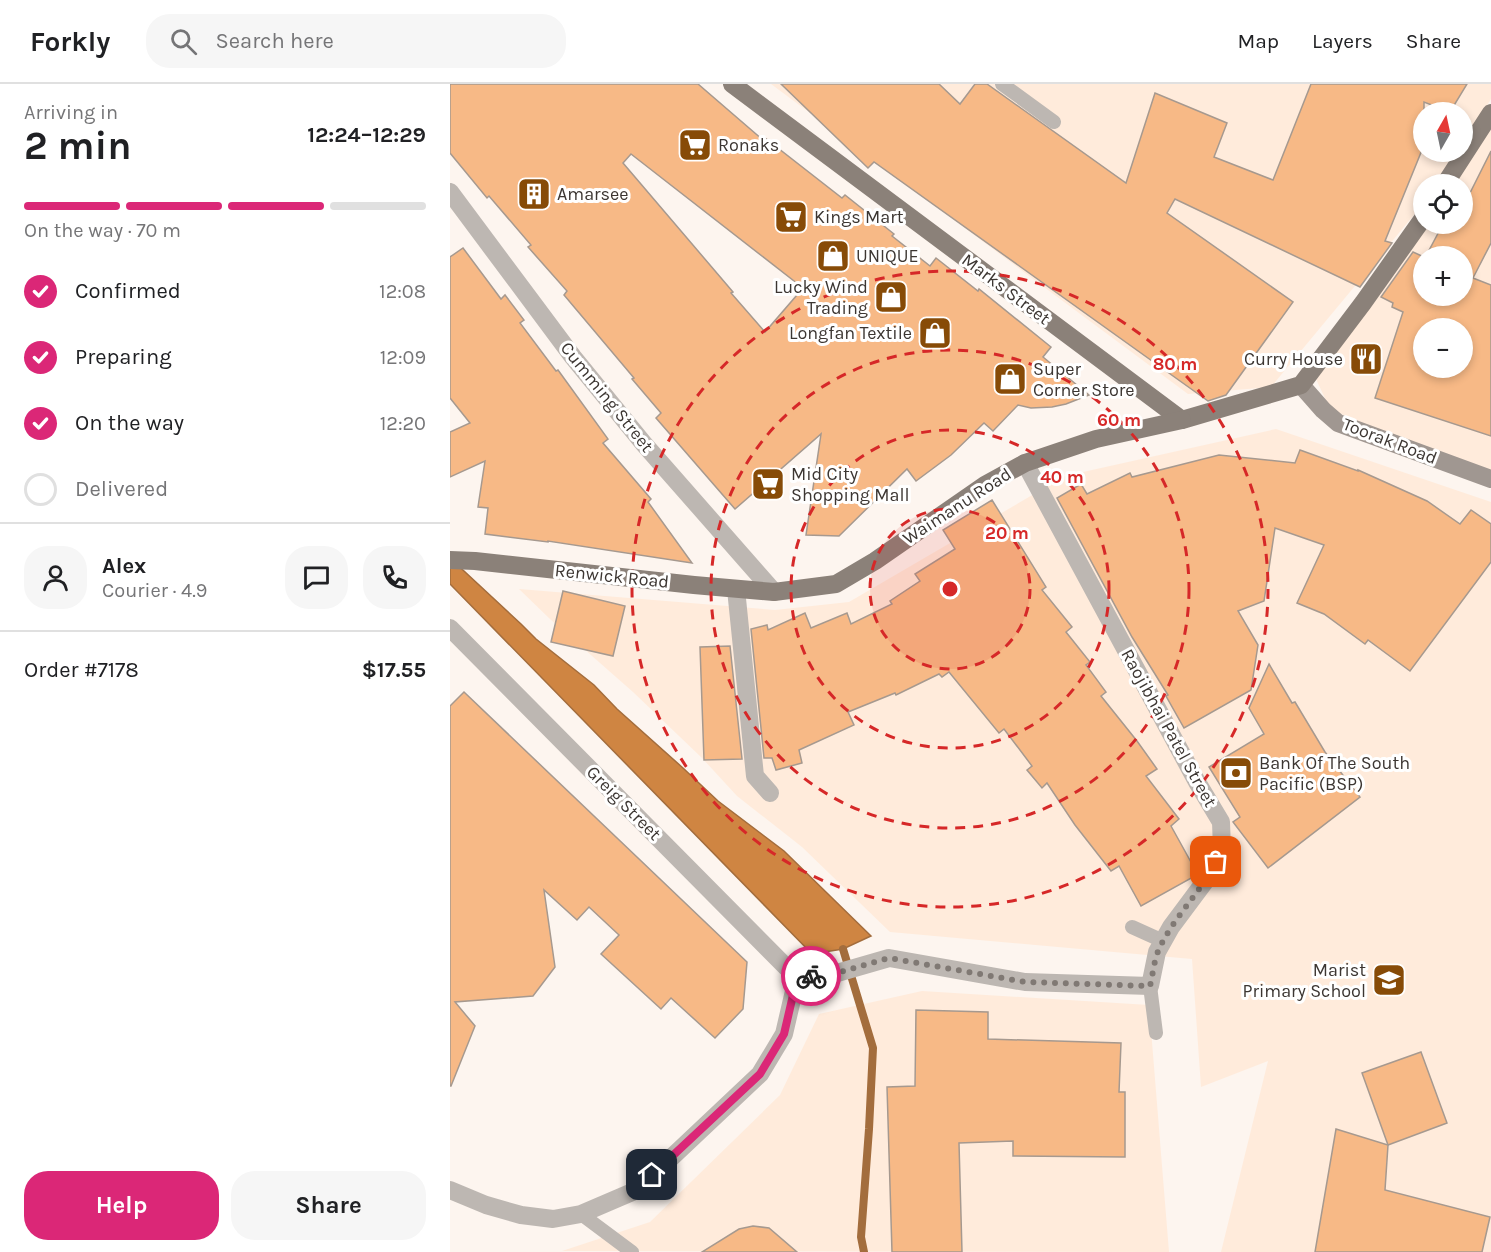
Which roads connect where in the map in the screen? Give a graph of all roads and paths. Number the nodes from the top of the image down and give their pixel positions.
1 (732, 84) edge
2 (1002, 84) edge
3 (1491, 113) edge
4 (1054, 122) dead end
5 (1451, 174) edge
6 (450, 192) edge
7 (1413, 233) edge
8 (1301, 385) junction
9 (1182, 420) junction
10 (1025, 463) junction
11 (1491, 479) edge
12 (450, 560) edge
13 (735, 589) junction
14 (774, 592) junction
15 (450, 628) edge
16 (770, 793) dead end
17 (1132, 927) dead end
18 (1163, 941) junction
19 (797, 978) junction
20 (1150, 986) junction
21 (1156, 1033) dead end
22 (450, 1190) edge
23 (581, 1214) junction
24 (632, 1252) edge

1 - 9 main road, Marks Street
2 - 4 lane
3 - 5 main road
6 - 14 street, Cumming Street
7 - 8 main road
8 - 9 main road
8 - 11 main road, Toorak Road
9 - 10 main road, Waimanu Road
10 - 14 main road, Waimanu Road
10 - 18 street, Raojibhai Patel Street
12 - 13 main road, Renwick Road
13 - 14 main road, Renwick Road
13 - 16 street
15 - 19 street, Greig Street
17 - 18 lane
18 - 20 street, Raojibhai Patel Street
19 - 20 street
19 - 23 street
20 - 21 lane, Raojibhai Patel Street
22 - 23 street
23 - 24 lane

